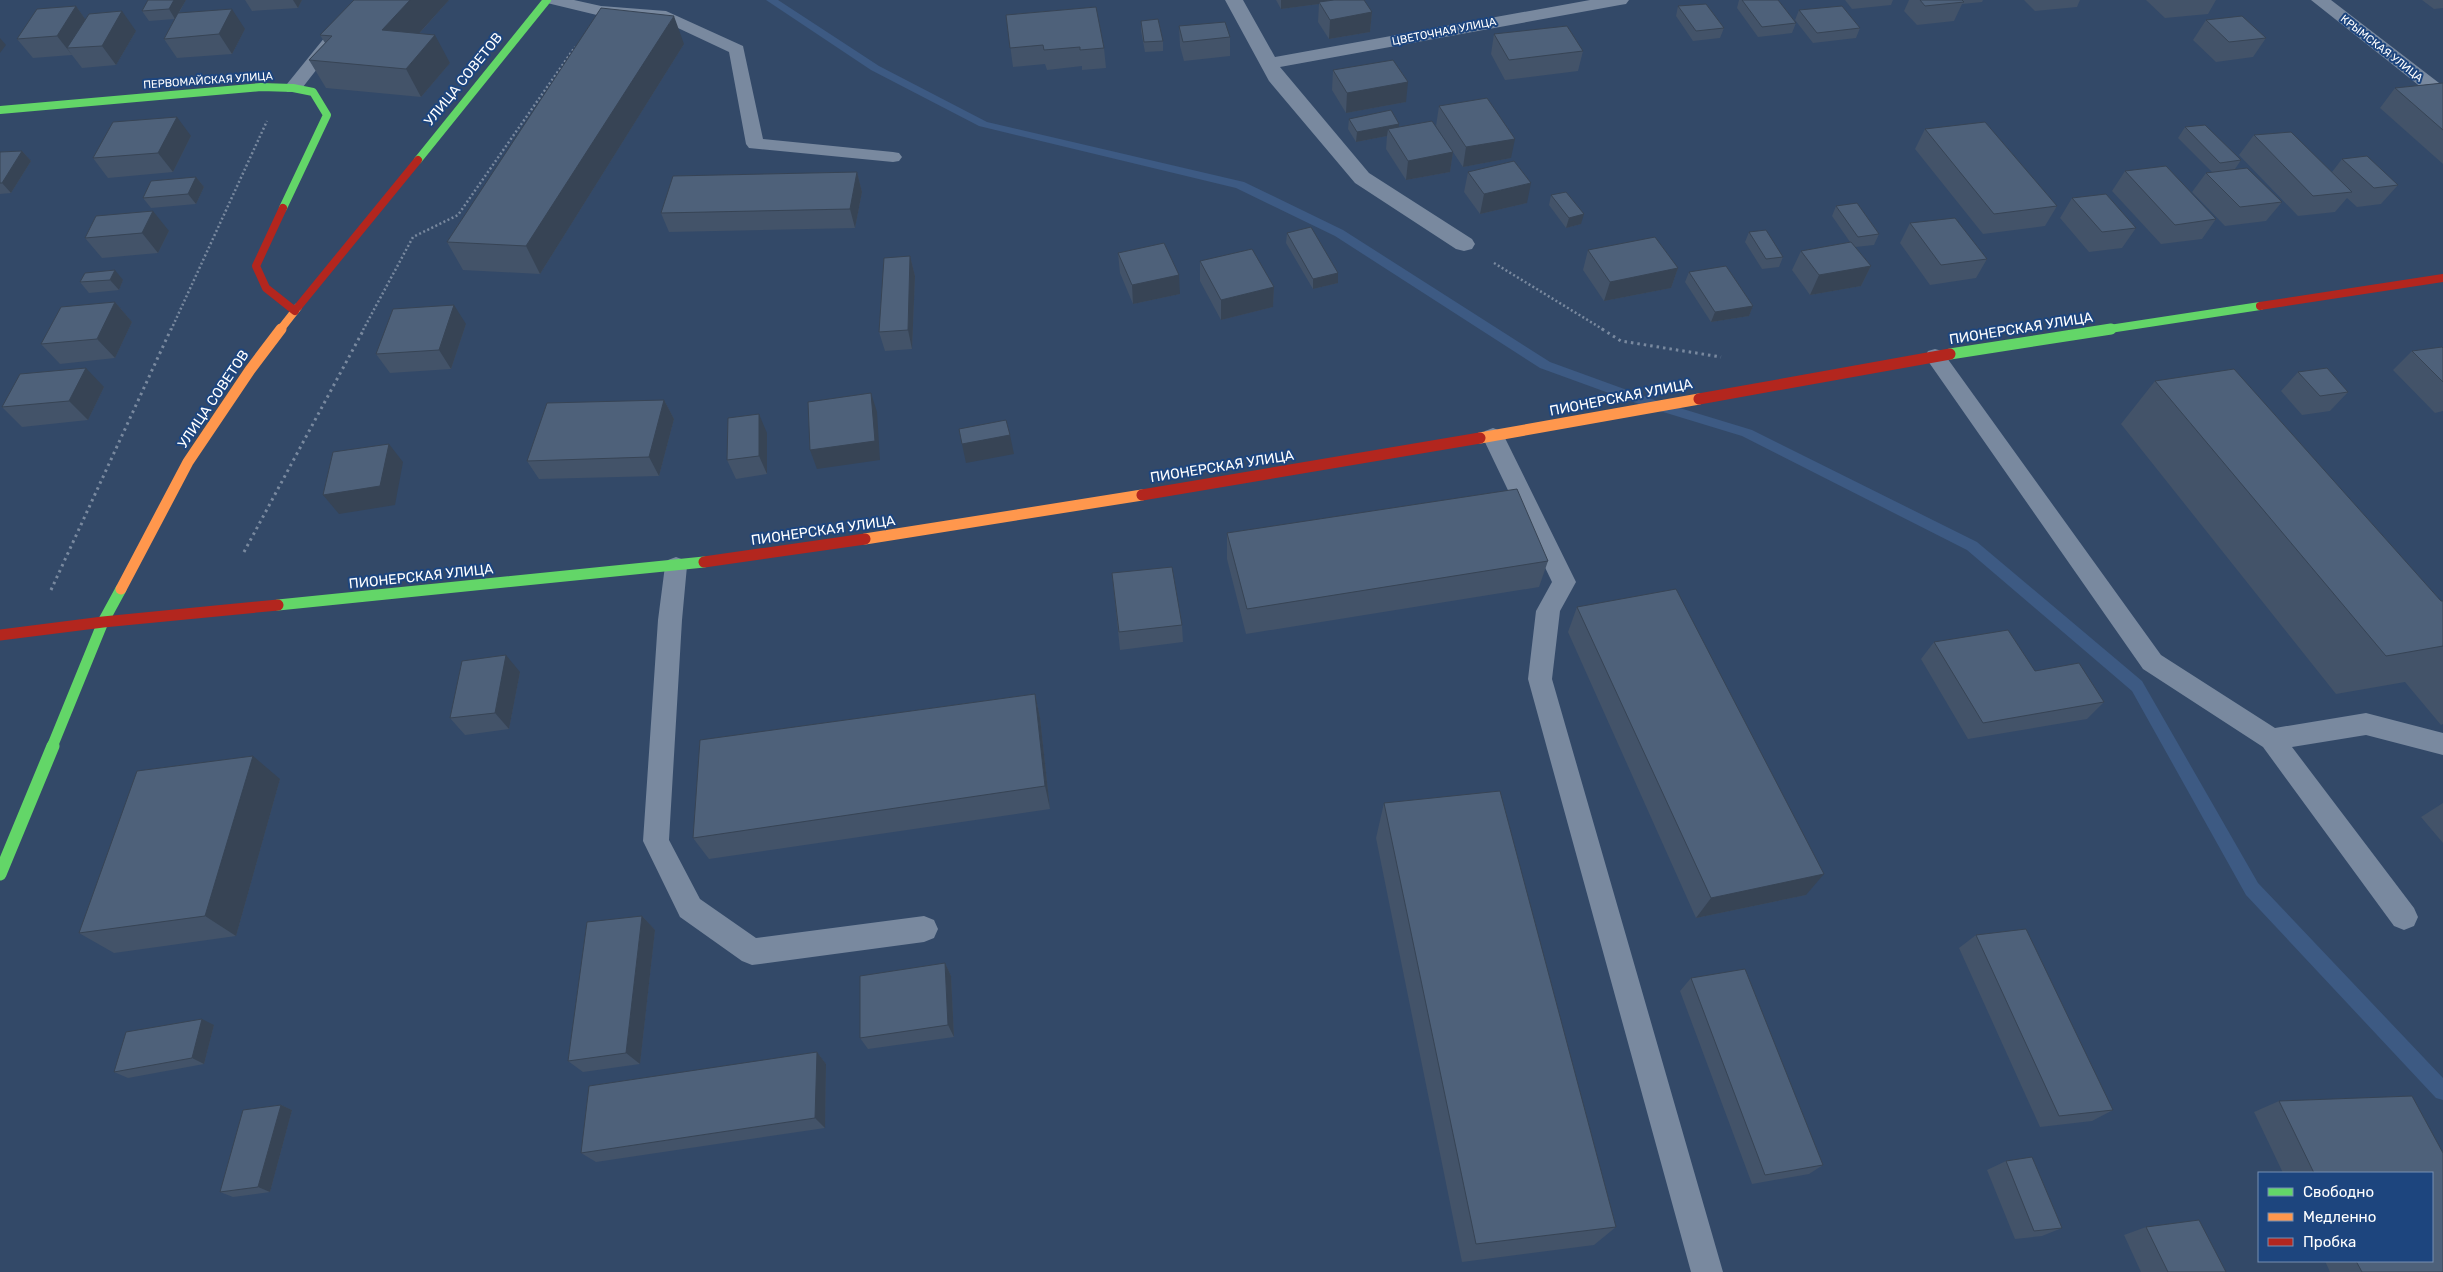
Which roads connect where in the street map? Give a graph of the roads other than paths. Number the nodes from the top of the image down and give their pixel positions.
1 (363, 0) edge
2 (547, 0) edge
3 (553, 0) edge
4 (1234, 0) edge
5 (1620, 0) edge
6 (2320, 0) edge
7 (1268, 64) junction
8 (293, 88) junction
9 (2443, 95) edge
10 (0, 110) edge
11 (893, 157) dead end
12 (1464, 244) road end
13 (2443, 278) edge
14 (295, 311) junction
15 (1935, 356) junction
16 (1493, 436) junction
17 (676, 566) junction
18 (103, 622) junction
19 (0, 635) edge
20 (2272, 739) junction
21 (2443, 744) edge
22 (0, 874) edge
23 (2404, 917) dead end
24 (924, 929) dead end
25 (1707, 1272) edge

1 - 8 lane
2 - 14 street, УЛИЦА СОВЕТОВ
3 - 11 lane
4 - 7 street
5 - 7 street, ЦВЕТОЧНАЯ УЛИЦА
6 - 9 street, КРЫМСКАЯ УЛИЦА
7 - 12 street
8 - 10 street, ПЕРВОМАЙСКАЯ УЛИЦА
8 - 14 street, ПЕРВОМАЙСКАЯ УЛИЦА
13 - 15 street, ПИОНЕРСКАЯ УЛИЦА
14 - 18 street, УЛИЦА СОВЕТОВ
15 - 16 street, ПИОНЕРСКАЯ УЛИЦА
15 - 20 lane
16 - 17 street, ПИОНЕРСКАЯ УЛИЦА
16 - 25 lane
17 - 18 street, ПИОНЕРСКАЯ УЛИЦА
17 - 24 lane
18 - 19 street, ПИОНЕРСКАЯ УЛИЦА
18 - 22 street, УЛИЦА СОВЕТОВ
20 - 21 lane
20 - 23 lane

